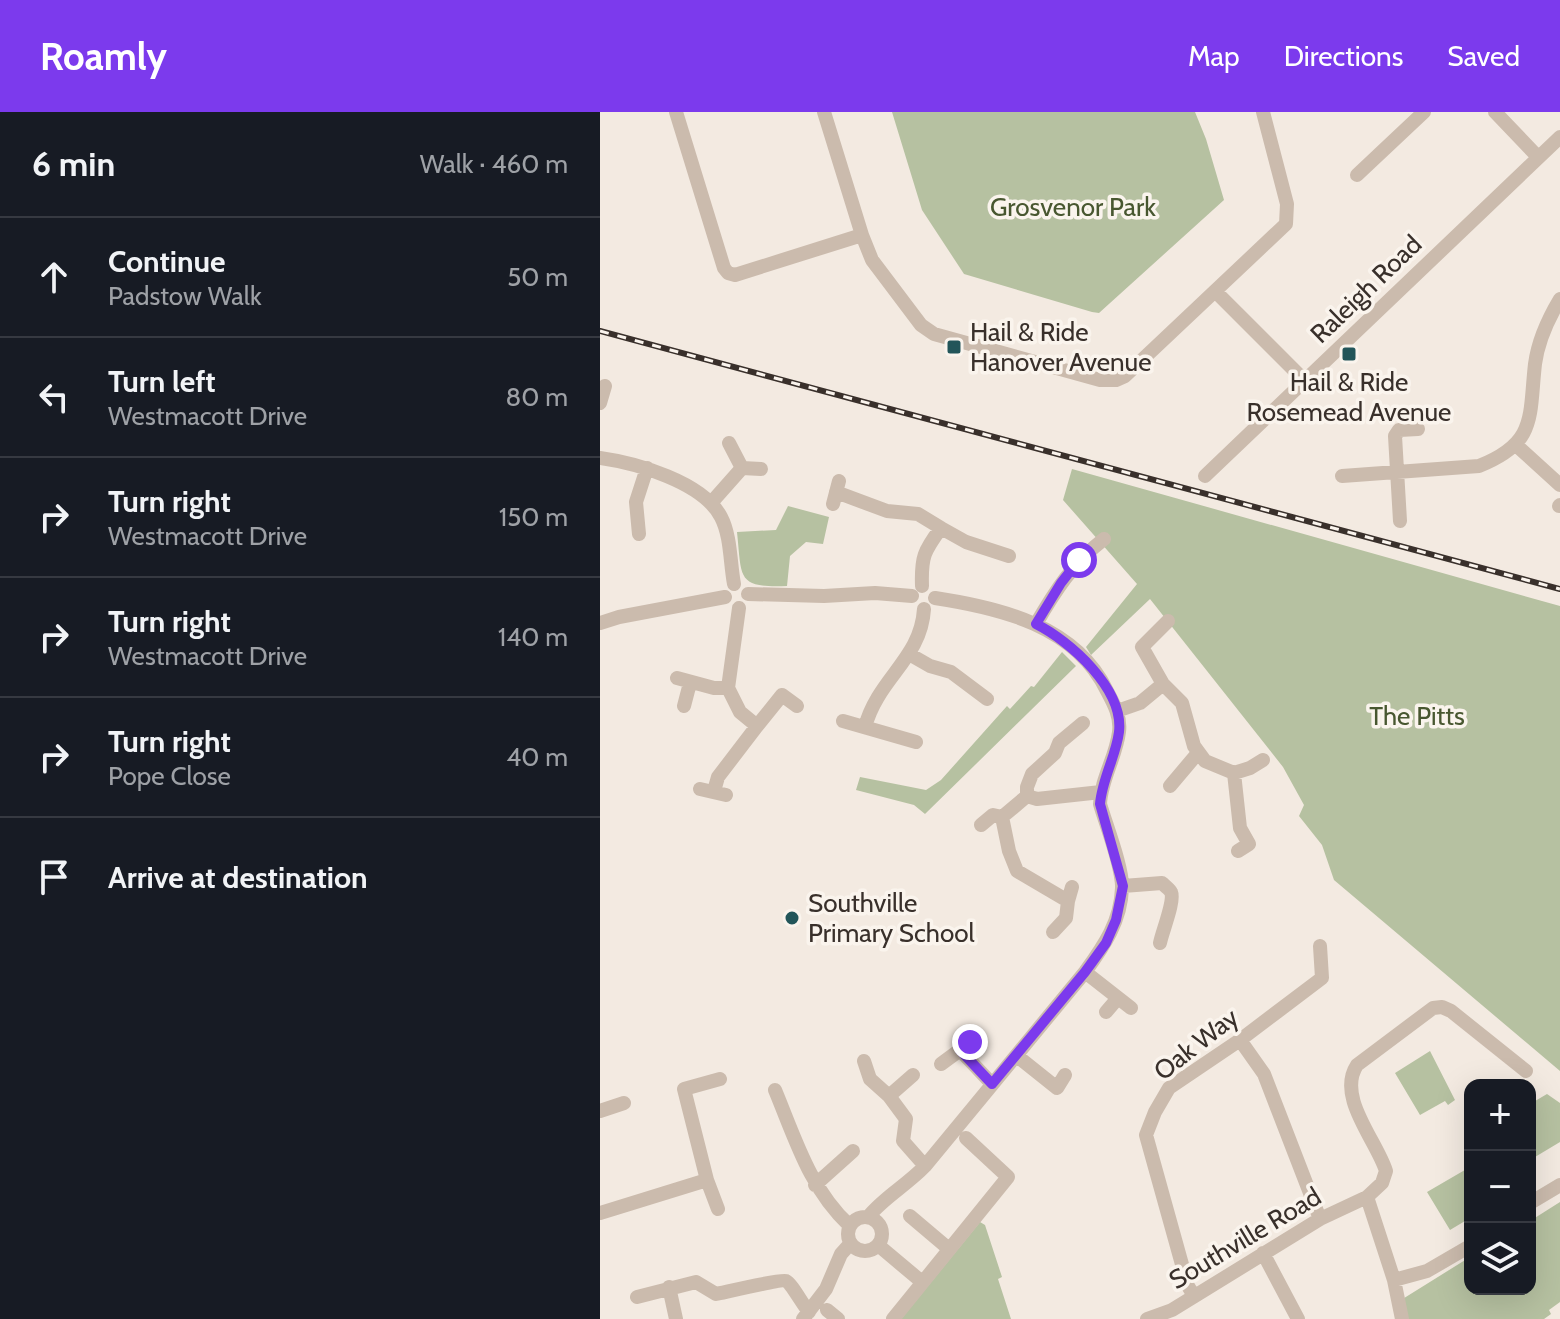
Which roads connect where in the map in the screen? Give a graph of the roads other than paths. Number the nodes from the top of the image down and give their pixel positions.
1 (676, 112) edge
2 (824, 112) edge
3 (1263, 112) edge
4 (1424, 112) edge
5 (1495, 112) edge
6 (1560, 137) edge
7 (1538, 157) junction
8 (1357, 175) dead end
9 (862, 235) junction
10 (1216, 292) junction
11 (1560, 299) edge
12 (1305, 381) junction
13 (1418, 429) dead end
14 (729, 443) dead end
15 (1516, 445) junction
16 (600, 458) edge
17 (647, 468) junction
18 (742, 468) junction
19 (761, 469) dead end
20 (1397, 471) junction
21 (1205, 476) dead end
22 (1342, 476) dead end
23 (1560, 485) edge
24 (836, 492) dead end
25 (711, 503) junction
26 (1400, 521) dead end
27 (633, 528) dead end
28 (941, 528) junction
29 (1104, 539) dead end
30 (1009, 556) dead end
31 (729, 591) junction
32 (917, 591) junction
33 (748, 594) junction
34 (935, 598) junction
35 (739, 608) junction
36 (924, 609) junction
37 (1168, 621) dead end
38 (600, 623) edge
39 (1036, 624) junction
40 (909, 654) junction
41 (1163, 684) junction
42 (728, 688) junction
43 (987, 699) dead end
44 (684, 706) dead end
45 (797, 706) dead end
46 (1117, 711) junction
47 (843, 721) dead end
48 (1083, 723) dead end
49 (757, 726) junction
50 (865, 727) junction
51 (916, 742) dead end
52 (1197, 754) junction
53 (1263, 760) dead end
54 (1234, 773) junction
55 (1171, 787) dead end
56 (713, 792) dead end
57 (1101, 792) junction
58 (1027, 796) junction
59 (1002, 817) junction
60 (981, 825) dead end
61 (1249, 845) dead end
62 (1123, 886) junction
63 (1053, 932) dead end
64 (1160, 943) dead end
65 (1320, 946) dead end
66 (1085, 972) junction
67 (1118, 998) junction
68 (1131, 1008) dead end
69 (1106, 1012) dead end
70 (1240, 1040) junction
71 (1017, 1056) junction
72 (864, 1061) dead end
73 (941, 1064) dead end
74 (1526, 1071) dead end
75 (913, 1075) dead end
76 (1065, 1075) dead end
77 (720, 1079) dead end
78 (992, 1084) junction
79 (775, 1090) dead end
80 (889, 1096) junction
81 (624, 1103) dead end
82 (600, 1111) edge
83 (966, 1138) dead end
84 (853, 1151) dead end
85 (925, 1166) junction
86 (707, 1180) junction
87 (815, 1185) junction
88 (1560, 1185) edge
89 (1367, 1197) junction
90 (1536, 1199) edge
91 (718, 1209) dead end
92 (600, 1213) edge
93 (910, 1216) dead end
94 (868, 1217) junction
95 (1320, 1219) junction
96 (849, 1225) junction
97 (850, 1244) junction
98 (878, 1245) junction
99 (949, 1249) junction
100 (1464, 1249) edge
101 (1263, 1253) junction
102 (1394, 1280) junction
103 (922, 1282) junction
104 (669, 1287) junction
105 (1194, 1296) junction
106 (637, 1297) dead end
107 (806, 1315) edge
108 (1174, 1315) edge
109 (676, 1319) edge
110 (893, 1319) edge
111 (1147, 1319) edge
112 (1298, 1319) edge
113 (1402, 1319) edge

1 - 9 street
2 - 9 street
3 - 10 street
4 - 8 street
5 - 7 street
6 - 7 street, Raleigh Road
7 - 12 street, Raleigh Road
9 - 10 street
10 - 12 street
11 - 15 street
12 - 21 street, Raleigh Road
13 - 20 street
14 - 18 street
15 - 20 street
15 - 23 street
16 - 17 street
17 - 25 street
17 - 27 street
18 - 19 street
18 - 25 street
20 - 22 street
20 - 26 street
24 - 28 street
25 - 31 street
28 - 30 street
28 - 32 street
29 - 39 street
31 - 33 street
31 - 35 street
31 - 38 street
32 - 33 street
32 - 34 street
32 - 36 street
33 - 35 street
34 - 36 street
34 - 39 street
35 - 42 street
36 - 40 street
37 - 41 street
39 - 46 street
40 - 43 street
40 - 50 street
41 - 46 street
41 - 52 street
42 - 44 street
42 - 49 street
45 - 49 street
46 - 57 street
47 - 50 street
48 - 58 street
49 - 56 street
50 - 51 street
52 - 54 street
52 - 55 street
53 - 54 street
54 - 61 street
57 - 58 street
57 - 62 street
58 - 59 street
59 - 60 street
59 - 63 street
62 - 64 street
62 - 66 street
65 - 70 street, Oak Way
66 - 67 street
66 - 71 street
67 - 68 street
67 - 69 street
70 - 95 street
70 - 105 street, Oak Way
71 - 76 street
71 - 78 street
72 - 80 street
73 - 78 street
74 - 89 street
75 - 80 street
77 - 86 street
78 - 85 street
79 - 87 street
80 - 85 street
81 - 82 street
83 - 99 street
84 - 87 street
85 - 94 street
86 - 91 street
86 - 92 street
87 - 96 street
88 - 90 street
89 - 95 street, Southville Road
89 - 102 street
93 - 99 street
94 - 96 street
94 - 98 street
95 - 101 street, Southville Road
96 - 97 street
97 - 98 street
97 - 107 street
98 - 103 street
99 - 103 street
100 - 102 street
101 - 105 street, Southville Road
101 - 112 street
102 - 113 street
103 - 110 street
104 - 106 street
104 - 107 street
104 - 109 street
105 - 108 street, Southville Road
108 - 111 street, Southville Road

